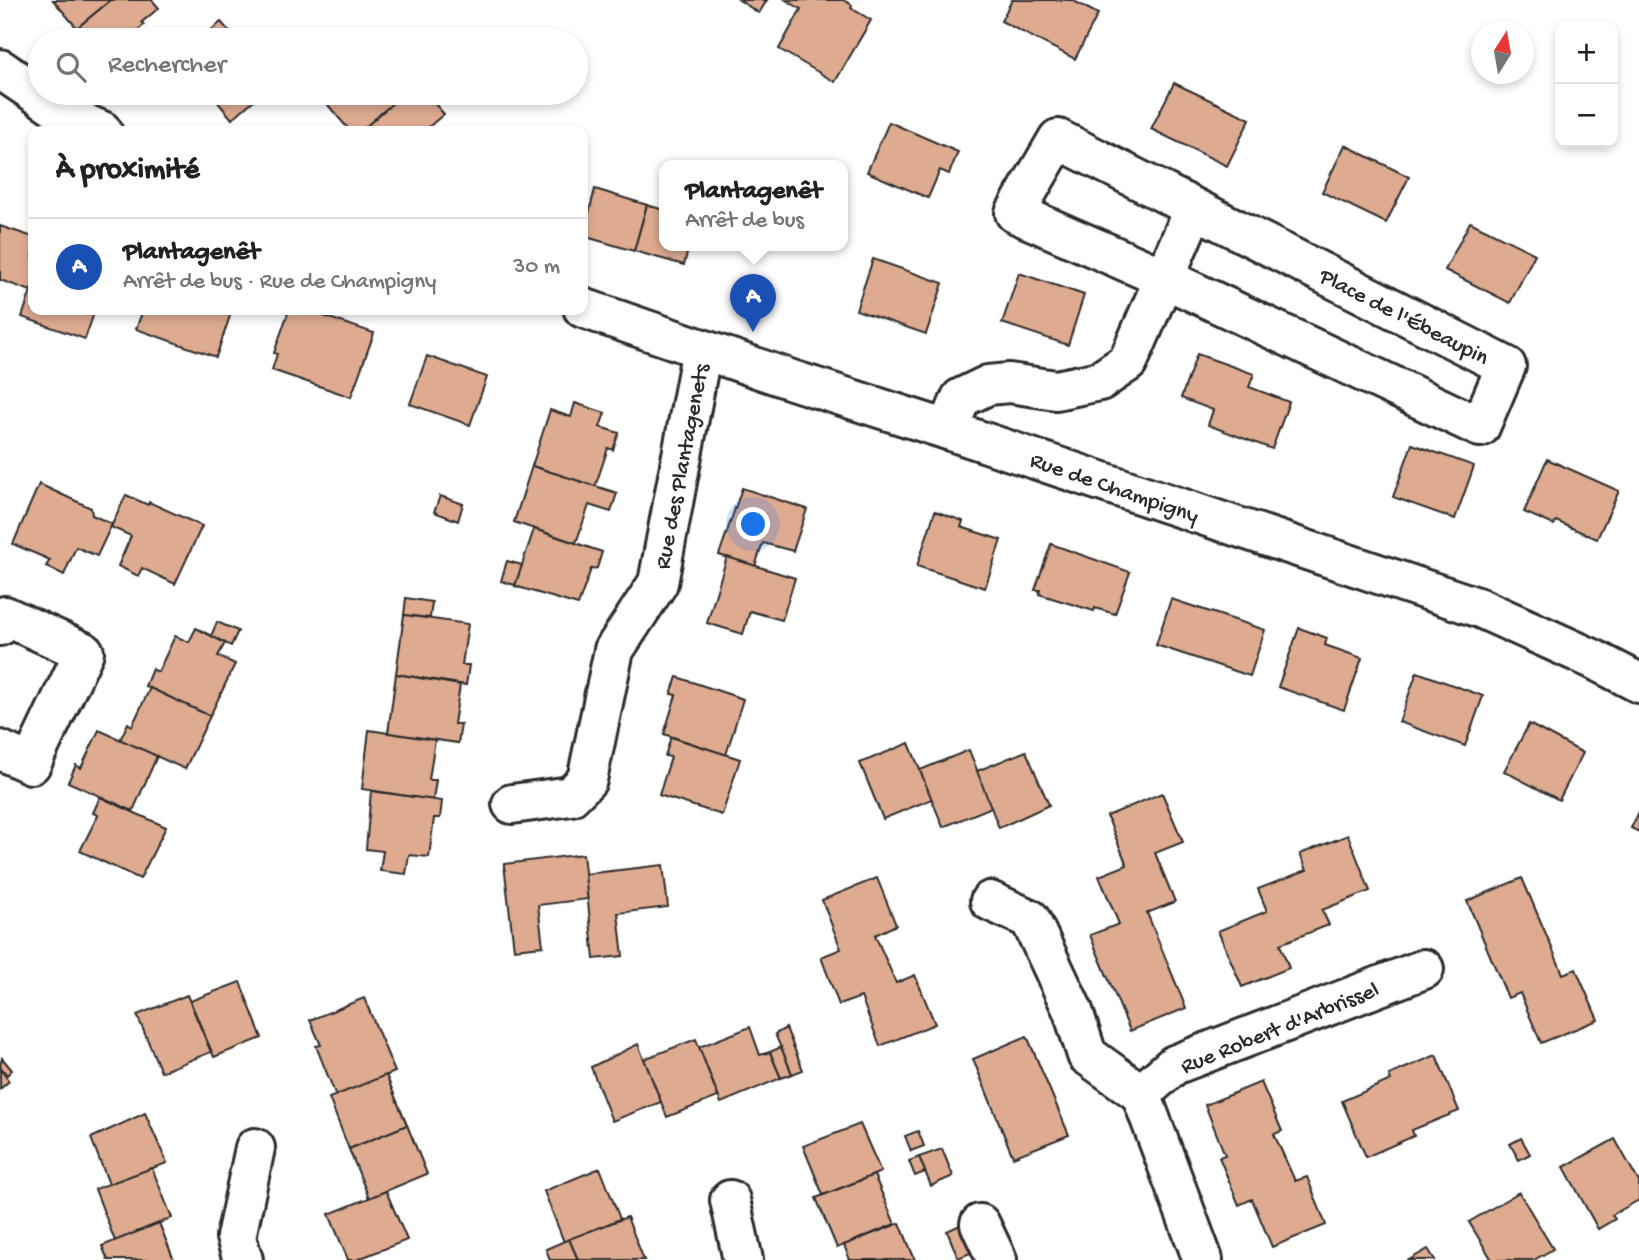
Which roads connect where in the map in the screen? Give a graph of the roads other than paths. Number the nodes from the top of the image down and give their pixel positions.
1 (0, 69) edge
2 (28, 88) edge
3 (53, 105) edge
4 (90, 126) edge
5 (1194, 209) junction
6 (1164, 278) junction
7 (588, 309) edge
8 (702, 349) junction
9 (948, 429) junction
10 (0, 626) edge
11 (1639, 683) edge
12 (0, 750) edge
13 (512, 804) dead end
14 (990, 901) dead end
15 (1424, 969) dead end
16 (1140, 1094) junction
17 (255, 1147) dead end
18 (730, 1200) dead end
19 (980, 1224) dead end
20 (243, 1260) edge
21 (743, 1260) edge
22 (997, 1260) edge
23 (1203, 1260) edge

1 - 2 street
3 - 4 street
5 - 6 street
5 - 6 street, Place de l'Ébeaupin
5 - 6 street, Place de l'Ébeaupin
6 - 9 street
7 - 8 street, Rue de Champigny
8 - 9 street, Rue de Champigny
8 - 13 street, Rue des Plantagenets
9 - 11 street, Rue de Champigny
10 - 12 street
14 - 16 street
15 - 16 street, Rue Robert d'Arbrissel
16 - 23 street
17 - 20 street
18 - 21 street
19 - 22 street

